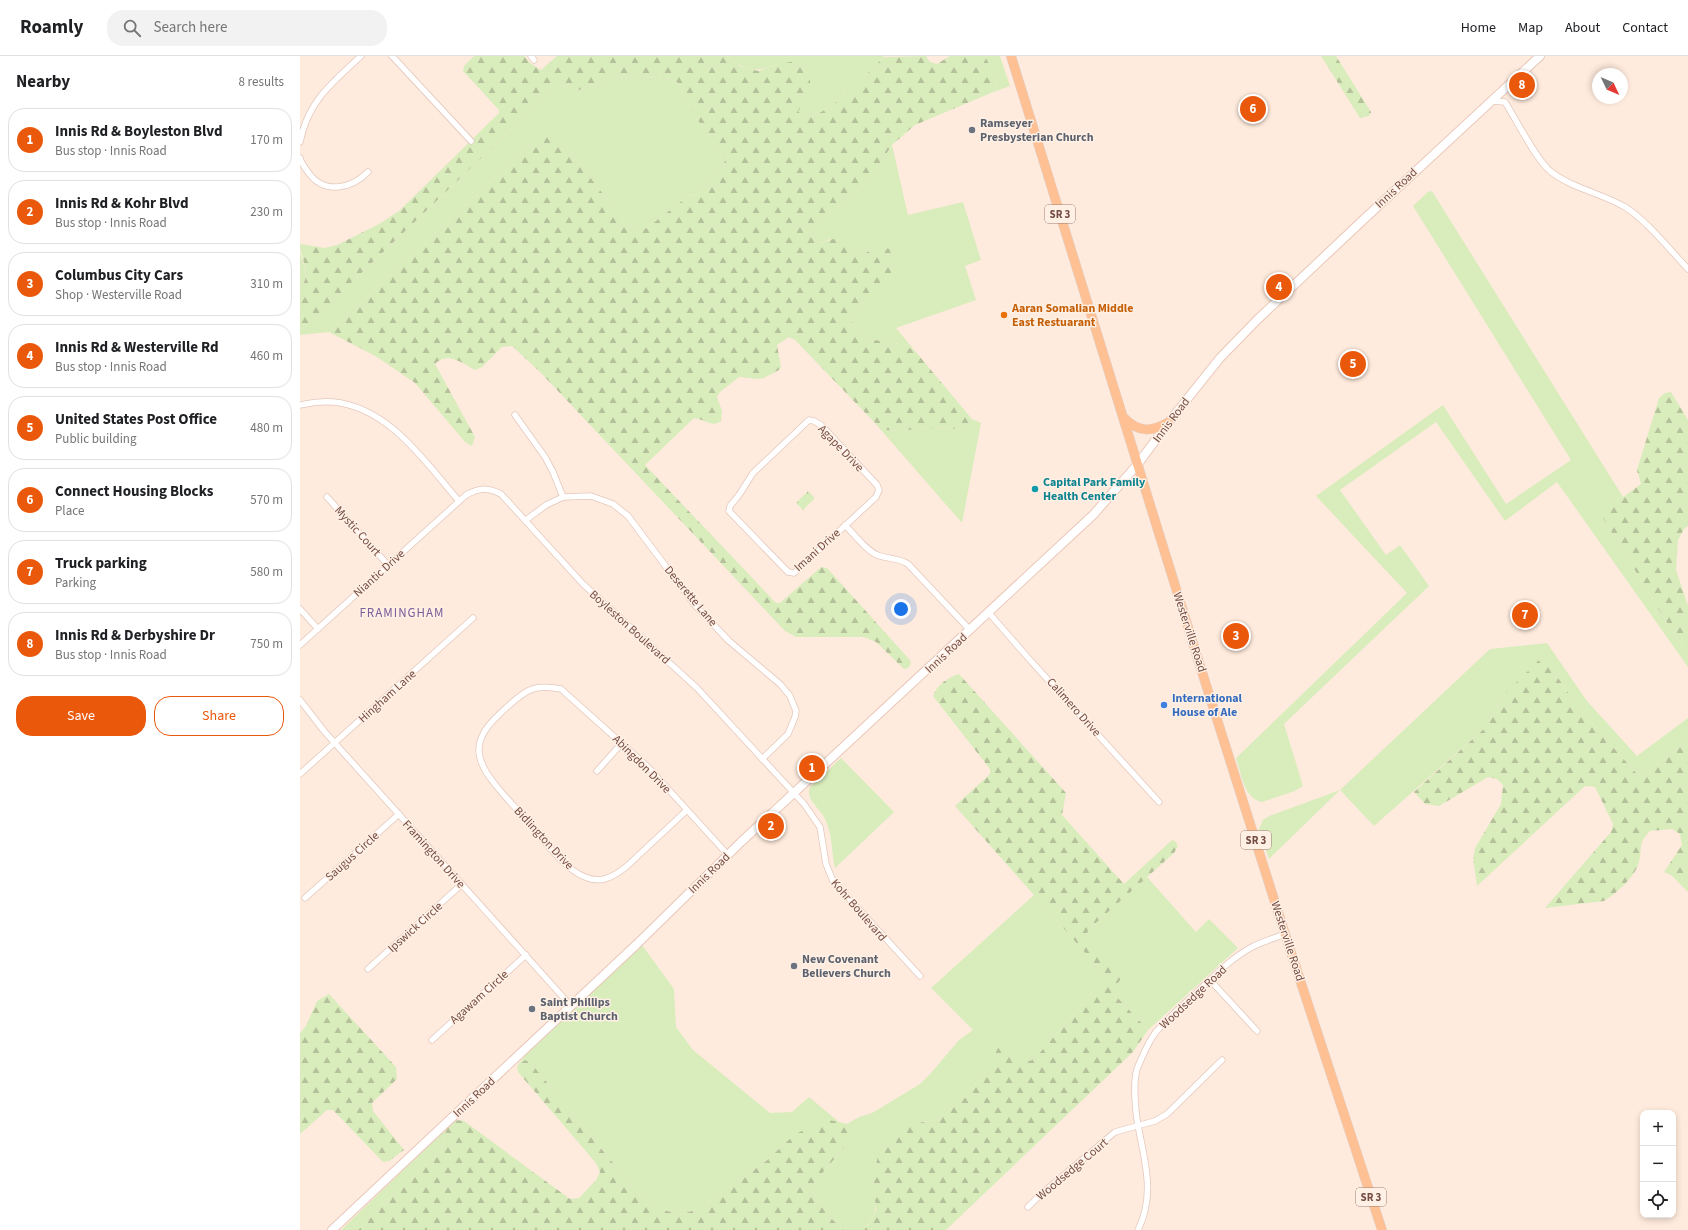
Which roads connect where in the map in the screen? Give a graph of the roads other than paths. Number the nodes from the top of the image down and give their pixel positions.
1 (361, 56) edge
2 (392, 56) edge
3 (1011, 56) edge
4 (1540, 56) edge
5 (1492, 101) junction
6 (471, 141) dead end
7 (300, 142) edge
8 (300, 158) edge
9 (368, 172) dead end
10 (1688, 269) edge
11 (300, 405) edge
12 (515, 415) dead end
13 (1123, 417) junction
14 (1169, 422) junction
15 (1137, 465) junction
16 (563, 496) junction
17 (327, 497) dead end
18 (459, 501) junction
19 (734, 501) joint
20 (526, 520) junction
21 (845, 525) junction
22 (388, 565) junction
23 (300, 609) edge
24 (989, 613) junction
25 (474, 618) dead end
26 (318, 629) junction
27 (970, 630) junction
28 (300, 645) edge
29 (300, 700) edge
30 (336, 743) junction
31 (622, 743) junction
32 (478, 749) joint
33 (762, 759) junction
34 (597, 771) dead end
35 (300, 774) edge
36 (793, 794) junction
37 (1159, 802) dead end
38 (687, 810) junction
39 (399, 814) junction
40 (728, 855) junction
41 (462, 884) junction
42 (305, 898) dead end
43 (1285, 934) junction
44 (526, 955) junction
45 (368, 969) dead end
46 (920, 976) dead end
47 (1210, 980) junction
48 (571, 1006) junction
49 (1257, 1031) dead end
50 (432, 1040) dead end
51 (1222, 1060) dead end
52 (1139, 1124) junction
53 (1028, 1207) dead end
54 (332, 1230) edge
55 (1138, 1230) edge
56 (1382, 1230) edge

1 - 7 street
2 - 6 street
3 - 13 main road, Westerville Road / SR 3
4 - 5 main road, Innis Road
5 - 10 street
5 - 14 main road, Innis Road
8 - 9 street
11 - 18 street
12 - 16 street
13 - 14 main road
13 - 15 main road, Westerville Road / SR 3
14 - 15 main road, Innis Road
15 - 24 main road, Innis Road
15 - 43 main road, Westerville Road / SR 3
16 - 20 street, Deserette Lane
16 - 33 street, Deserette Lane
17 - 22 street, Mystic Court
18 - 20 street, Boyleston Boulevard
18 - 22 street, Niantic Drive
19 - 21 street, Imani Drive
19 - 21 street, Agape Drive
20 - 33 street, Boyleston Boulevard
21 - 27 street, Imani Drive
22 - 26 street, Niantic Drive
23 - 26 street
24 - 27 main road, Innis Road
24 - 37 street, Calimero Drive
25 - 30 street, Hingham Lane
26 - 28 street, Niantic Drive
27 - 36 main road, Innis Road
29 - 30 street, Framington Drive
30 - 35 street, Hingham Lane
30 - 39 street, Framington Drive
31 - 32 street, Abingdon Drive
31 - 34 street
31 - 38 street, Abingdon Drive
32 - 38 street, Bidlington Drive
33 - 36 street, Boyleston Boulevard
36 - 40 main road, Innis Road
36 - 46 street, Kohr Boulevard
38 - 40 street, Abingdon Drive
39 - 41 street, Framington Drive
39 - 42 street, Saugus Circle
40 - 48 main road, Innis Road
41 - 44 street, Framington Drive
41 - 45 street, Ipswick Circle
43 - 47 street, Woodsedge Road
43 - 56 main road, Westerville Road / SR 3
44 - 48 street, Framington Drive
44 - 50 street, Agawam Circle
47 - 49 street
47 - 52 street, Woodsedge Road
48 - 54 main road, Innis Road
51 - 52 street, Woodsedge Court
52 - 53 street, Woodsedge Court
52 - 55 street, Woodsedge Road

